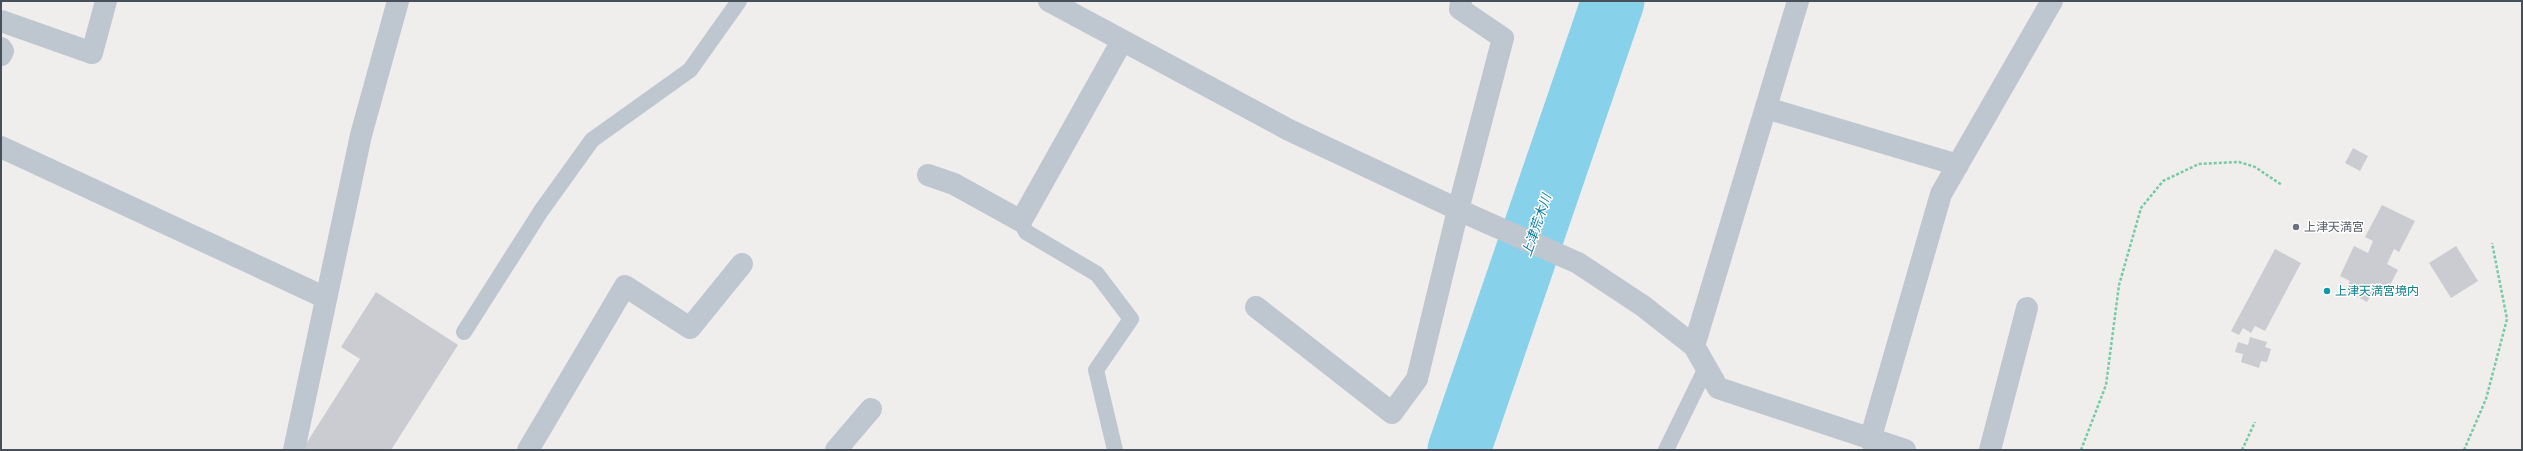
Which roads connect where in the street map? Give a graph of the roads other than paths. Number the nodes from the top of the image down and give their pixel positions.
1 (106, 1) edge
2 (398, 1) edge
3 (738, 1) edge
4 (1049, 1) edge
5 (1461, 1) edge
6 (1798, 1) edge
7 (2052, 1) edge
8 (1, 21) edge
9 (1122, 41) junction
10 (1, 48) edge
11 (1, 55) edge
12 (1766, 108) junction
13 (1, 147) edge
14 (1958, 165) junction
15 (928, 175) dead end
16 (1458, 210) junction
17 (1021, 221) junction
18 (742, 264) dead end
19 (326, 298) junction
20 (1256, 307) dead end
21 (2027, 308) dead end
22 (464, 332) dead end
23 (1694, 346) junction
24 (1706, 368) junction
25 (871, 409) dead end
26 (1879, 445) edge
27 (294, 450) edge
28 (528, 450) edge
29 (836, 450) edge
30 (1115, 450) edge
31 (1666, 450) edge
32 (1904, 450) edge
33 (1990, 450) edge

1 - 8 street
2 - 19 street
3 - 22 lane
4 - 9 street
5 - 16 street
6 - 12 street
7 - 14 street
9 - 16 street
9 - 17 street
10 - 11 street
12 - 14 street
12 - 23 street
13 - 19 street
14 - 26 street
15 - 17 street
16 - 20 street
16 - 23 street
17 - 30 lane
18 - 28 street
19 - 27 street
21 - 33 street
23 - 24 street
24 - 26 street
24 - 31 lane
25 - 29 street
26 - 32 street

